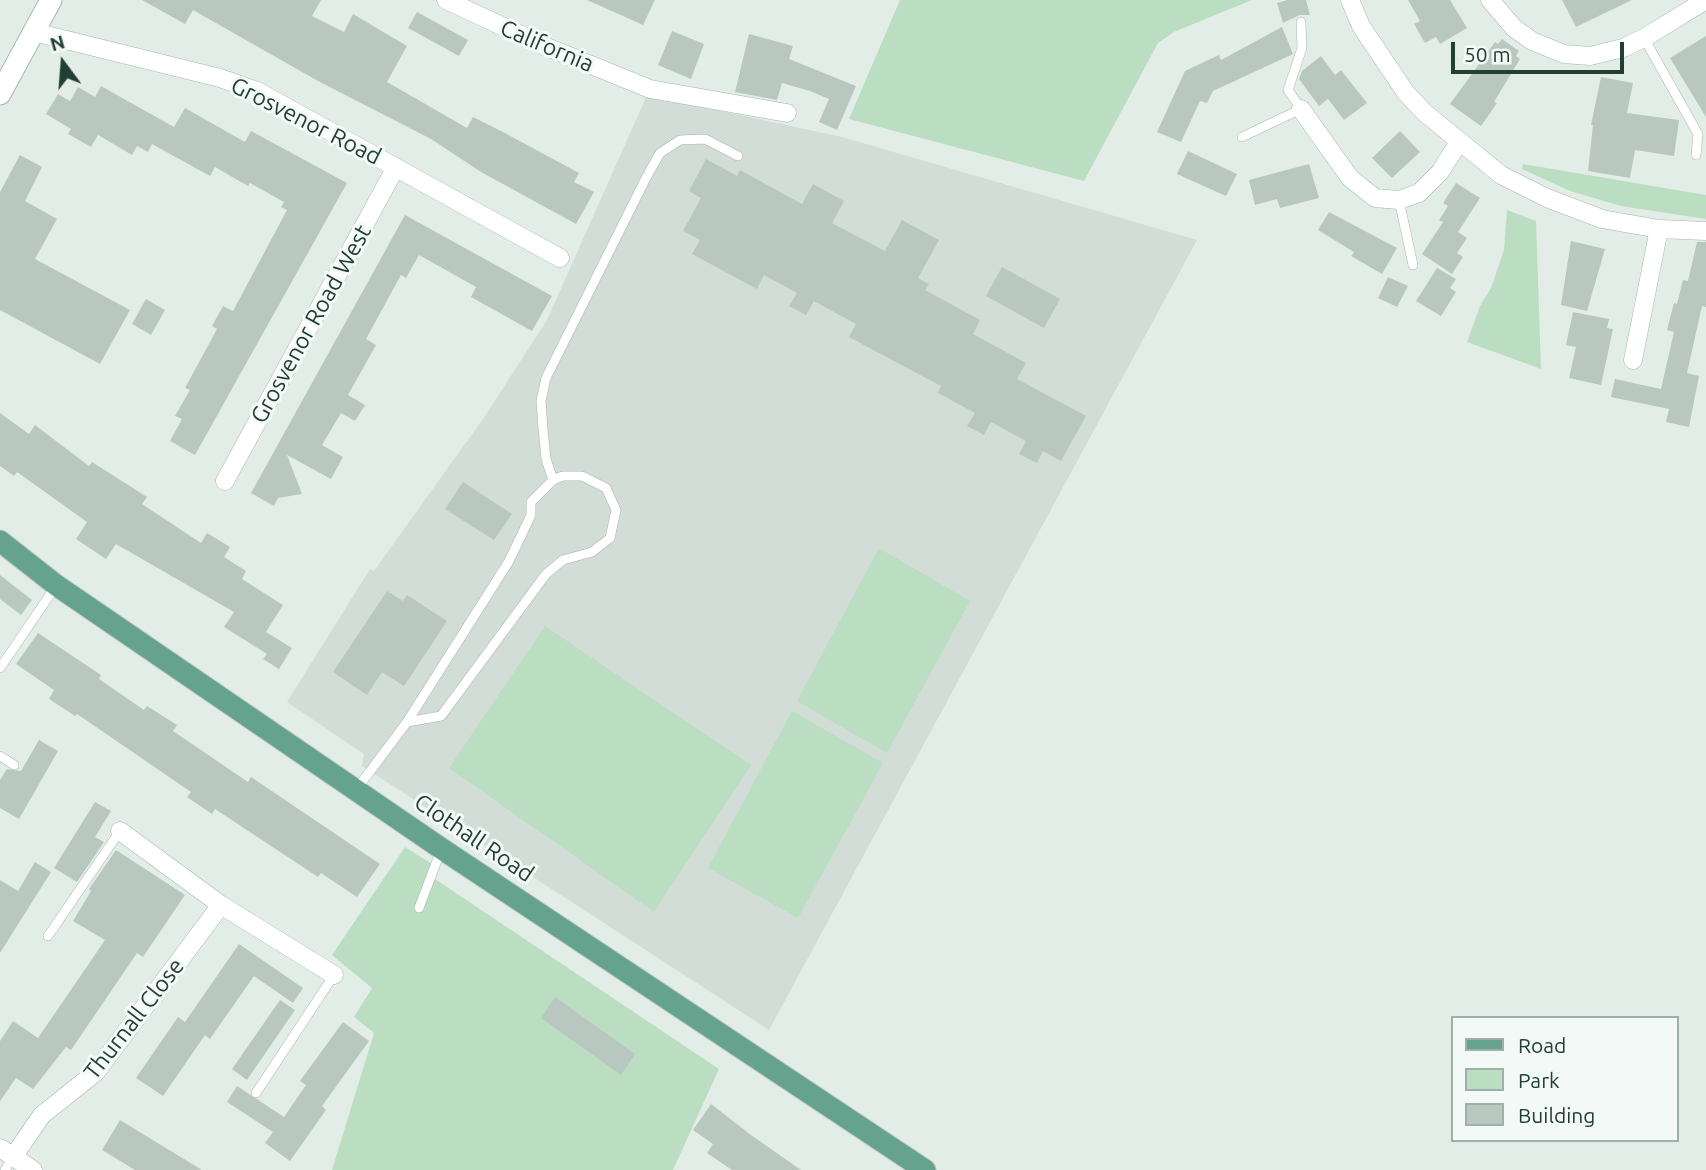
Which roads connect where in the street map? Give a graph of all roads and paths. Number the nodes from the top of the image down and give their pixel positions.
1 (51, 0) edge
2 (446, 0) edge
3 (1350, 0) edge
4 (1490, 0) edge
5 (1706, 0) edge
6 (1301, 22) dead end
7 (34, 32) junction
8 (1644, 38) junction
9 (0, 94) edge
10 (1301, 109) junction
11 (788, 113) dead end
12 (1242, 137) dead end
13 (1460, 142) junction
14 (1696, 155) dead end
15 (737, 156) dead end
16 (396, 167) junction
17 (1399, 200) junction
18 (1659, 229) junction
19 (1706, 231) edge
20 (560, 258) dead end
21 (1413, 265) dead end
22 (1633, 360) dead end
23 (553, 480) junction
24 (225, 481) dead end
25 (0, 541) edge
26 (56, 585) junction
27 (0, 668) edge
28 (407, 722) junction
29 (0, 756) edge
30 (15, 765) dead end
31 (356, 790) junction
32 (120, 831) joint
33 (442, 849) junction
34 (221, 905) junction
35 (419, 908) dead end
36 (48, 936) dead end
37 (334, 975) joint
38 (256, 1093) dead end
39 (6, 1159) edge
40 (33, 1170) edge
41 (925, 1170) edge

1 - 7 main road
2 - 11 street, California
3 - 13 street
4 - 8 street
5 - 8 street
6 - 10 lane
7 - 9 main road
7 - 16 street, Grosvenor Road
8 - 14 lane
10 - 12 lane
10 - 17 street
13 - 17 street
13 - 18 street
15 - 23 lane
16 - 20 street, Grosvenor Road
16 - 24 street, Grosvenor Road West
17 - 21 lane
18 - 19 street
18 - 22 street
23 - 28 lane
23 - 28 lane
25 - 26 main road, Clothall Road
26 - 27 lane
26 - 31 main road, Clothall Road
28 - 31 lane
29 - 30 lane
31 - 33 main road, Clothall Road
32 - 34 street
32 - 36 lane
33 - 35 lane
33 - 41 main road, Clothall Road
34 - 37 street
34 - 39 street, Thurnall Close
37 - 38 lane
39 - 40 street

